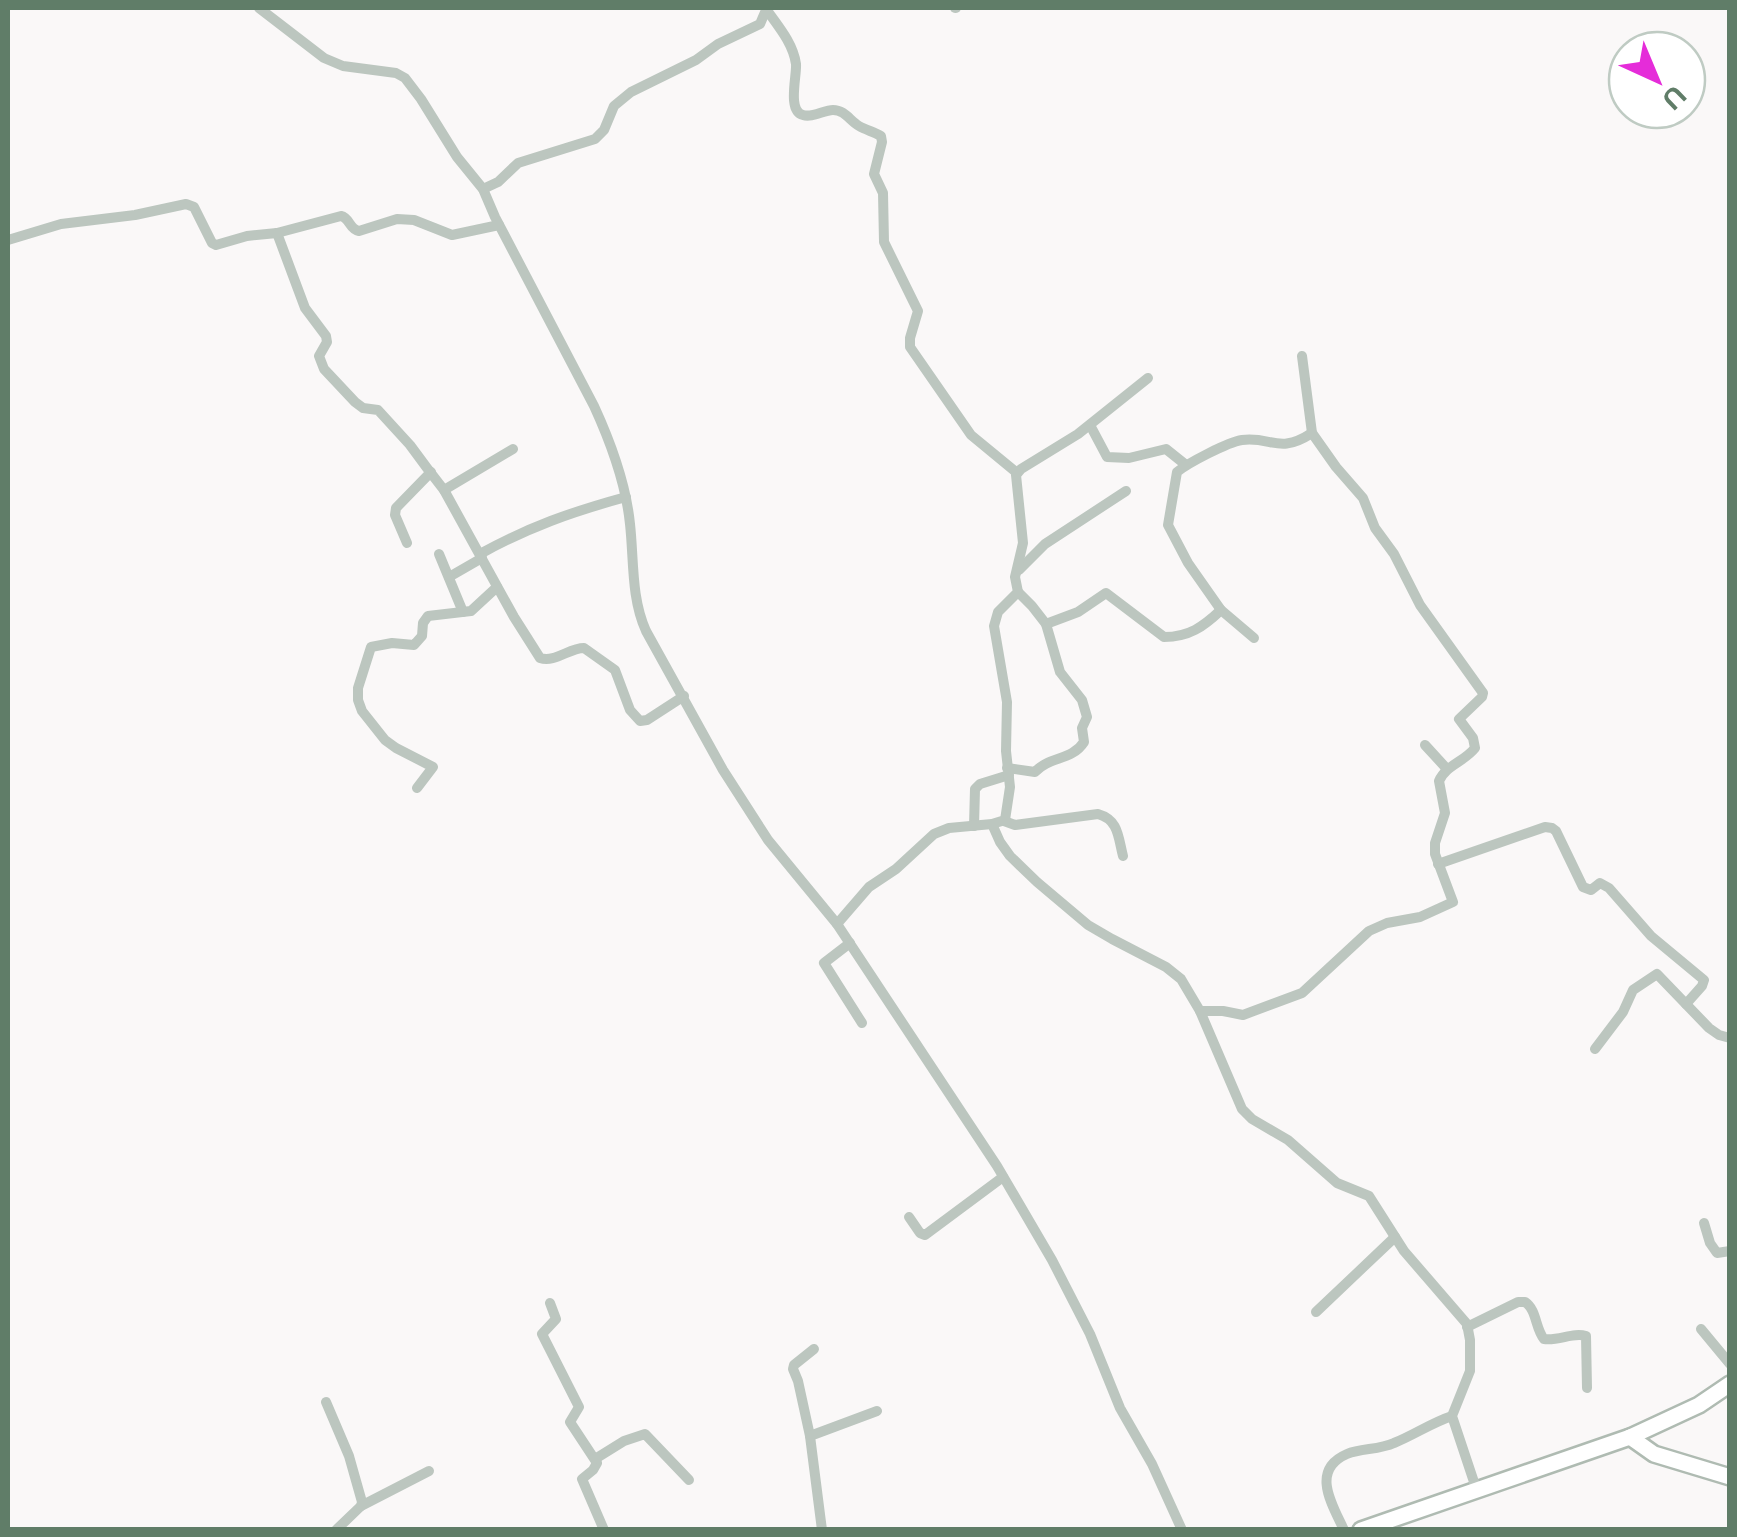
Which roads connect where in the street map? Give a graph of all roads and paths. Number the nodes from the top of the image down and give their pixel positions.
1 (259, 8) edge
2 (766, 8) edge
3 (482, 190) junction
4 (499, 225) junction
5 (277, 233) junction
6 (8, 240) edge
7 (1302, 356) dead end
8 (1148, 378) dead end
9 (1090, 426) junction
10 (1312, 433) junction
11 (513, 449) dead end
12 (1186, 465) junction
13 (430, 472) junction
14 (1017, 473) junction
15 (444, 490) junction
16 (1126, 491) dead end
17 (626, 497) junction
18 (408, 542) dead end
19 (440, 554) dead end
20 (481, 556) junction
21 (1016, 574) junction
22 (449, 577) junction
23 (497, 587) junction
24 (1018, 592) junction
25 (1221, 610) junction
26 (464, 612) junction
27 (1046, 624) junction
28 (1254, 638) dead end
29 (684, 696) junction
30 (1425, 745) dead end
31 (1447, 769) junction
32 (1008, 772) junction
33 (416, 788) dead end
34 (998, 822) junction
35 (974, 826) junction
36 (1123, 856) dead end
37 (1438, 864) junction
38 (837, 924) junction
39 (850, 943) junction
40 (1686, 1004) junction
41 (1200, 1011) junction
42 (862, 1023) dead end
43 (1730, 1038) edge
44 (1594, 1049) dead end
45 (1003, 1177) junction
46 (909, 1217) dead end
47 (1704, 1223) dead end
48 (1395, 1237) junction
49 (1730, 1252) edge
50 (550, 1302) dead end
51 (1316, 1312) dead end
52 (1468, 1327) junction
53 (1701, 1329) dead end
54 (814, 1350) dead end
55 (1730, 1364) edge
56 (1730, 1384) edge
57 (1587, 1388) dead end
58 (326, 1402) dead end
59 (877, 1411) dead end
60 (1452, 1416) junction
61 (810, 1436) junction
62 (1630, 1437) junction
63 (594, 1459) junction
64 (429, 1471) dead end
65 (1730, 1477) edge
66 (689, 1480) dead end
67 (1476, 1488) junction
68 (361, 1506) junction
69 (336, 1530) edge
70 (604, 1530) edge
71 (822, 1530) edge
72 (1182, 1530) edge
73 (1344, 1530) edge
74 (1360, 1530) edge

1 - 3 street
2 - 3 street
2 - 14 street
3 - 4 street
4 - 5 street
4 - 17 street
5 - 6 street
5 - 13 street
7 - 10 street
8 - 9 street
9 - 12 street
9 - 14 street
10 - 12 street
10 - 31 street
11 - 15 street
12 - 25 street
13 - 15 street
13 - 18 street
14 - 21 street
15 - 20 street
16 - 21 street
17 - 20 street
17 - 29 street
19 - 22 street
20 - 22 street
20 - 23 street
21 - 24 street
22 - 26 street
23 - 26 street
23 - 29 street
24 - 27 street
24 - 32 street
25 - 27 street
25 - 28 street
26 - 33 street
27 - 32 street
29 - 38 street
30 - 31 street
31 - 37 street
32 - 34 street
32 - 35 street
34 - 35 street
34 - 36 street
34 - 41 street
35 - 38 street
37 - 40 street
37 - 41 street
38 - 39 street
39 - 42 street
39 - 45 street
40 - 43 street
40 - 44 street
41 - 48 street
45 - 46 street
45 - 72 street
47 - 49 street
48 - 51 street
48 - 52 street
50 - 63 street
52 - 57 street
52 - 60 street
53 - 55 street
54 - 61 street
56 - 62 street
58 - 68 street
59 - 61 street
60 - 67 street
60 - 73 street
61 - 71 street
62 - 65 street
62 - 67 street
63 - 66 street
63 - 70 street
64 - 68 street
67 - 74 street
68 - 69 street

